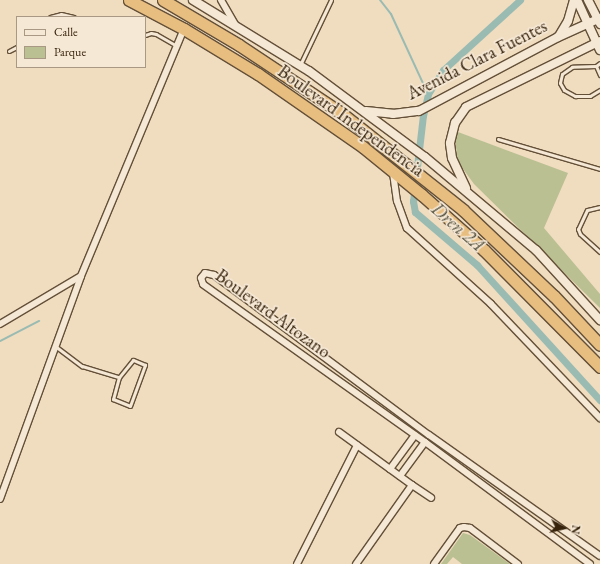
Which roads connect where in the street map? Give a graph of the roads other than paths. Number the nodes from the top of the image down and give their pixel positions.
1 (129, 0) edge
2 (163, 0) edge
3 (192, 0) edge
4 (221, 0) edge
5 (331, 0) edge
6 (575, 0) edge
7 (588, 0) edge
8 (54, 16) edge
9 (70, 16) edge
10 (599, 21) edge
11 (586, 24) junction
12 (236, 26) junction
13 (184, 29) junction
14 (146, 35) edge
15 (558, 36) junction
16 (598, 42) edge
17 (177, 46) junction
18 (16, 48) edge
19 (600, 50) edge
20 (9, 51) dead end
21 (600, 63) edge
22 (300, 65) junction
23 (596, 66) junction
24 (600, 75) edge
25 (600, 90) edge
26 (366, 111) junction
27 (498, 139) dead end
28 (600, 169) edge
29 (393, 171) junction
30 (468, 192) junction
31 (600, 207) edge
32 (600, 252) edge
33 (81, 276) junction
34 (600, 320) edge
35 (0, 324) edge
36 (600, 345) edge
37 (55, 346) junction
38 (600, 367) edge
39 (119, 377) junction
40 (600, 418) edge
41 (339, 432) dead end
42 (415, 435) junction
43 (425, 442) junction
44 (357, 445) junction
45 (390, 469) junction
46 (400, 476) junction
47 (412, 485) junction
48 (430, 498) dead end
49 (0, 499) edge
50 (600, 556) edge
51 (297, 564) edge
52 (356, 564) edge
53 (434, 564) edge
54 (518, 564) edge
55 (590, 564) edge

1 - 13 highway, Boulevard Independencia
2 - 36 highway, Boulevard Independencia
3 - 12 main road, Boulevard Independencia
4 - 12 street
5 - 22 lane
6 - 11 main road
6 - 15 main road
7 - 10 main road
8 - 9 lane
10 - 11 main road, Avenida Clara Fuentes
11 - 15 main road, Avenida Clara Fuentes
11 - 16 main road
12 - 22 main road, Boulevard Independencia
13 - 17 street
13 - 29 highway, Boulevard Independencia
14 - 17 lane
15 - 26 main road, Avenida Clara Fuentes
16 - 19 main road
16 - 30 main road, Avenida Clara Fuentes
17 - 33 street
18 - 20 lane
21 - 23 lane
22 - 26 main road, Boulevard Independencia
23 - 24 lane
23 - 25 lane
26 - 30 main road, Boulevard Independencia
27 - 28 lane
29 - 38 highway, Boulevard Independencia
29 - 40 street
30 - 34 main road, Boulevard Independencia
31 - 32 lane
33 - 35 street
33 - 37 street
37 - 39 lane
37 - 49 street
39 - 39 lane
41 - 44 street
42 - 43 street, Boulevard Altozano
42 - 45 street
42 - 50 street, Boulevard Altozano
43 - 46 street
43 - 55 street, Boulevard Altozano
44 - 45 street
44 - 51 street
45 - 46 street
46 - 47 street
47 - 48 street
47 - 52 street
53 - 54 street

